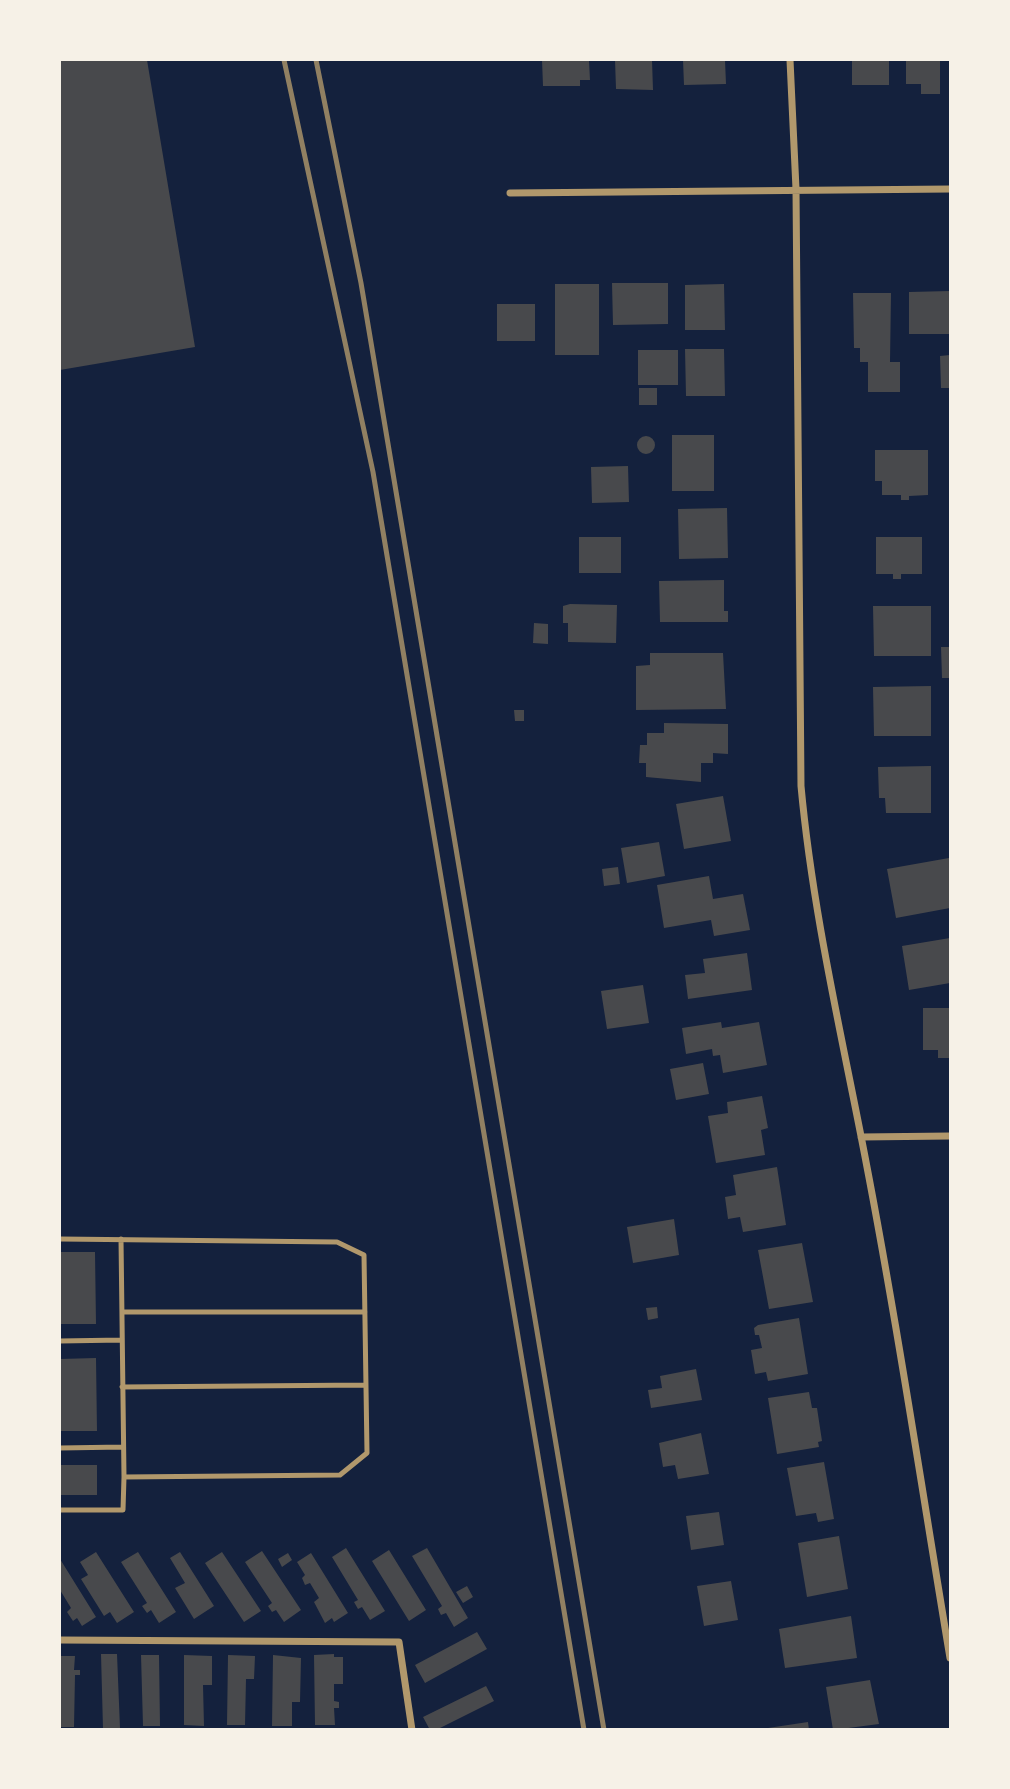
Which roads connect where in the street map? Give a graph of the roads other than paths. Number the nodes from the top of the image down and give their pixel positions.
1 (790, 60) edge
2 (796, 189) junction
3 (950, 189) edge
4 (510, 192) dead end
5 (950, 1136) edge
6 (861, 1137) junction
7 (60, 1239) edge
8 (121, 1239) junction
9 (365, 1311) junction
10 (122, 1312) junction
11 (122, 1340) junction
12 (60, 1341) edge
13 (366, 1385) junction
14 (122, 1387) junction
15 (123, 1447) junction
16 (60, 1448) edge
17 (124, 1477) junction
18 (60, 1510) edge
19 (60, 1640) edge
20 (950, 1658) edge
21 (411, 1730) edge

1 - 2 street
2 - 3 street
2 - 4 street
2 - 6 street
5 - 6 street
6 - 20 street
7 - 8 lane
8 - 9 lane
8 - 10 lane
9 - 10 lane
9 - 13 lane
10 - 11 lane
11 - 12 lane
11 - 14 lane
13 - 14 lane
13 - 17 lane
14 - 15 lane
15 - 16 lane
15 - 17 lane
17 - 18 lane
19 - 21 street

